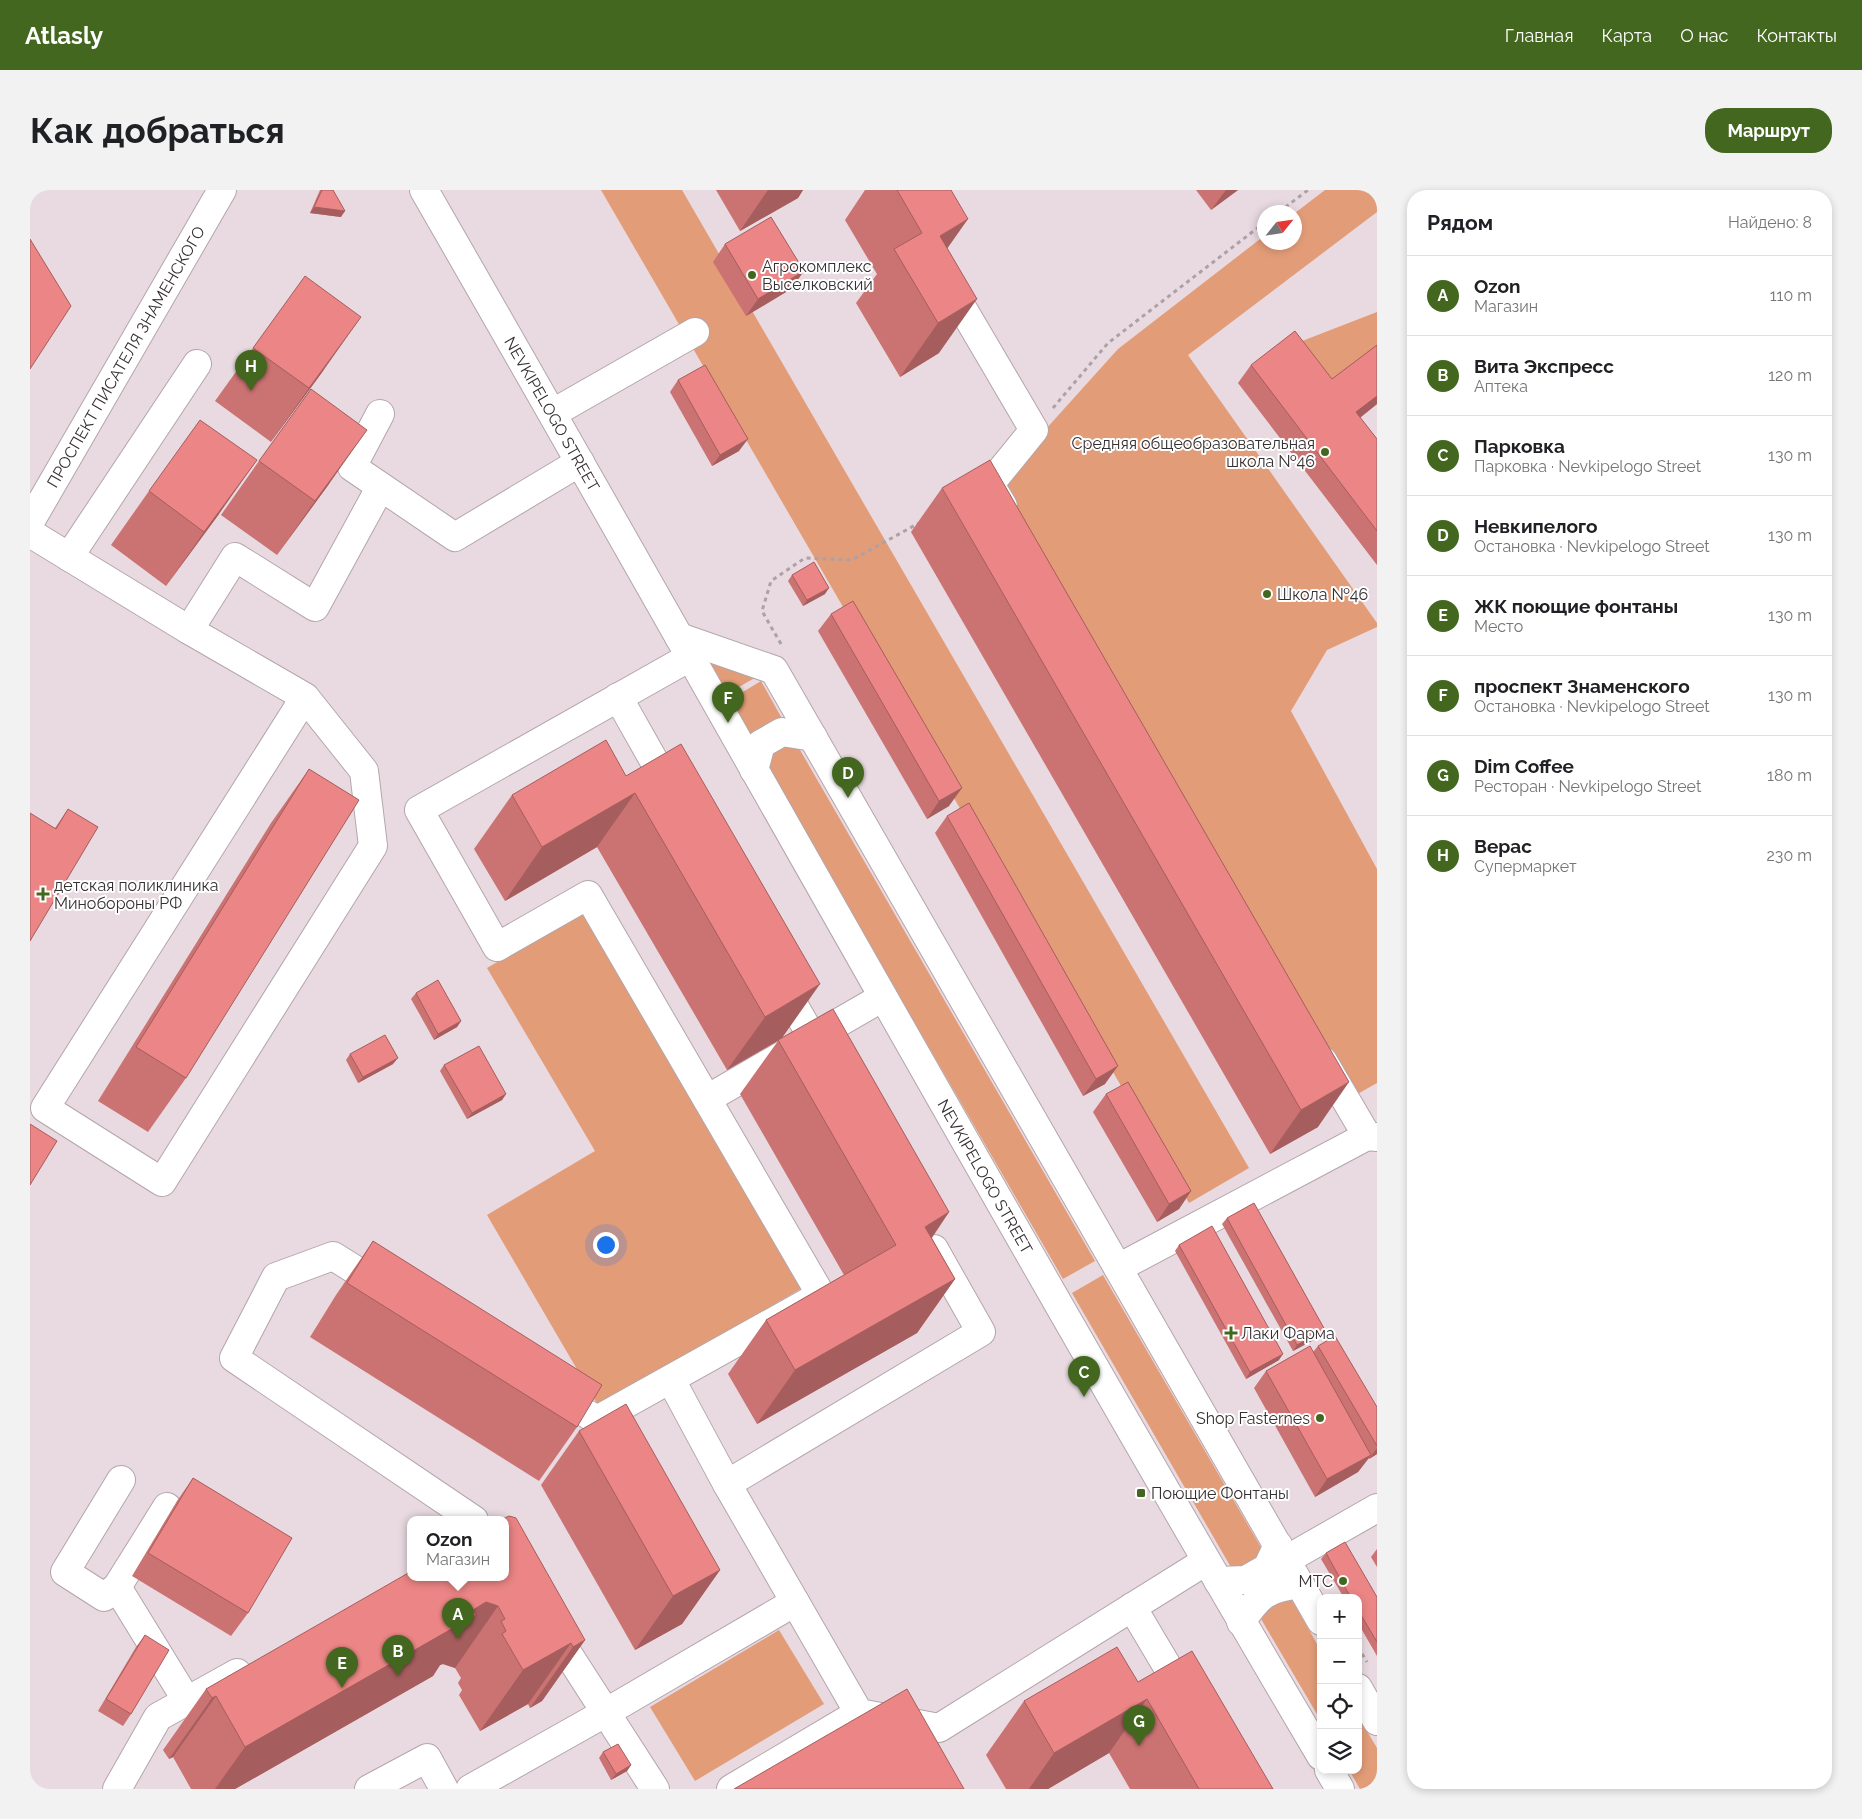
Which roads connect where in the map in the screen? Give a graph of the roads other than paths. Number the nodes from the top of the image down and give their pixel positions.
1 (222, 190) edge
2 (424, 190) edge
3 (936, 262) edge
4 (695, 332) dead end
5 (197, 364) dead end
6 (552, 413) junction
7 (380, 414) dead end
8 (580, 462) junction
9 (380, 488) junction
10 (30, 522) edge
11 (1015, 527) edge
12 (30, 533) edge
13 (69, 557) junction
14 (189, 630) junction
15 (685, 647) junction
16 (618, 697) junction
17 (305, 698) junction
18 (813, 737) junction
19 (754, 770) junction
20 (686, 816) edge
21 (768, 961) edge
22 (883, 997) junction
23 (812, 1038) junction
24 (1312, 1041) edge
25 (837, 1081) edge
26 (707, 1099) junction
27 (1372, 1137) edge
28 (922, 1228) edge
29 (1118, 1268) junction
30 (408, 1302) edge
31 (531, 1379) edge
32 (671, 1380) junction
33 (121, 1480) dead end
34 (727, 1484) junction
35 (167, 1508) dead end
36 (1377, 1508) edge
37 (468, 1516) edge
38 (1282, 1552) junction
39 (1212, 1571) junction
40 (1300, 1584) junction
41 (117, 1587) junction
42 (795, 1602) junction
43 (537, 1605) edge
44 (1132, 1608) junction
45 (1317, 1614) edge
46 (1242, 1622) junction
47 (256, 1662) edge
48 (1362, 1695) edge
49 (187, 1701) junction
50 (605, 1713) junction
51 (858, 1713) junction
52 (1377, 1721) edge
53 (1201, 1723) edge
54 (1317, 1749) edge
55 (1331, 1774) edge
56 (117, 1789) edge
57 (369, 1789) edge
58 (444, 1789) edge
59 (470, 1789) edge
60 (655, 1789) edge
61 (731, 1789) edge
62 (1340, 1789) edge

1 - 10 street, ПРОСПЕКТ ПИСАТЕЛЯ ЗНАМЕНСКОГО
2 - 6 street, NEVKIPELOGO STREET
3 - 11 street
4 - 6 street
5 - 13 street
6 - 8 street, NEVKIPELOGO STREET
7 - 9 street
8 - 9 street
8 - 15 street, NEVKIPELOGO STREET
9 - 14 street
12 - 13 street
13 - 14 street
14 - 17 street
15 - 16 street
15 - 18 street
15 - 19 street, NEVKIPELOGO STREET
16 - 20 street
16 - 26 street
17 - 17 street
18 - 19 street
18 - 29 street
19 - 22 street, NEVKIPELOGO STREET
21 - 23 street
22 - 23 street
22 - 39 street, NEVKIPELOGO STREET
23 - 25 street
23 - 26 street
24 - 27 street
26 - 32 street
27 - 29 street
28 - 34 street
29 - 38 street
30 - 37 street
31 - 32 street
32 - 34 street
33 - 41 street
34 - 42 street
35 - 41 street
36 - 38 street
38 - 39 street
38 - 40 street
39 - 44 street
39 - 46 street, NEVKIPELOGO STREET
40 - 45 street
40 - 46 street
41 - 49 street
42 - 50 street
42 - 51 street
43 - 50 street
44 - 51 street
44 - 53 street
46 - 54 street, NEVKIPELOGO STREET
47 - 49 street
48 - 52 street
49 - 56 street
50 - 59 street
50 - 60 street
51 - 61 street
55 - 62 street
57 - 58 street

